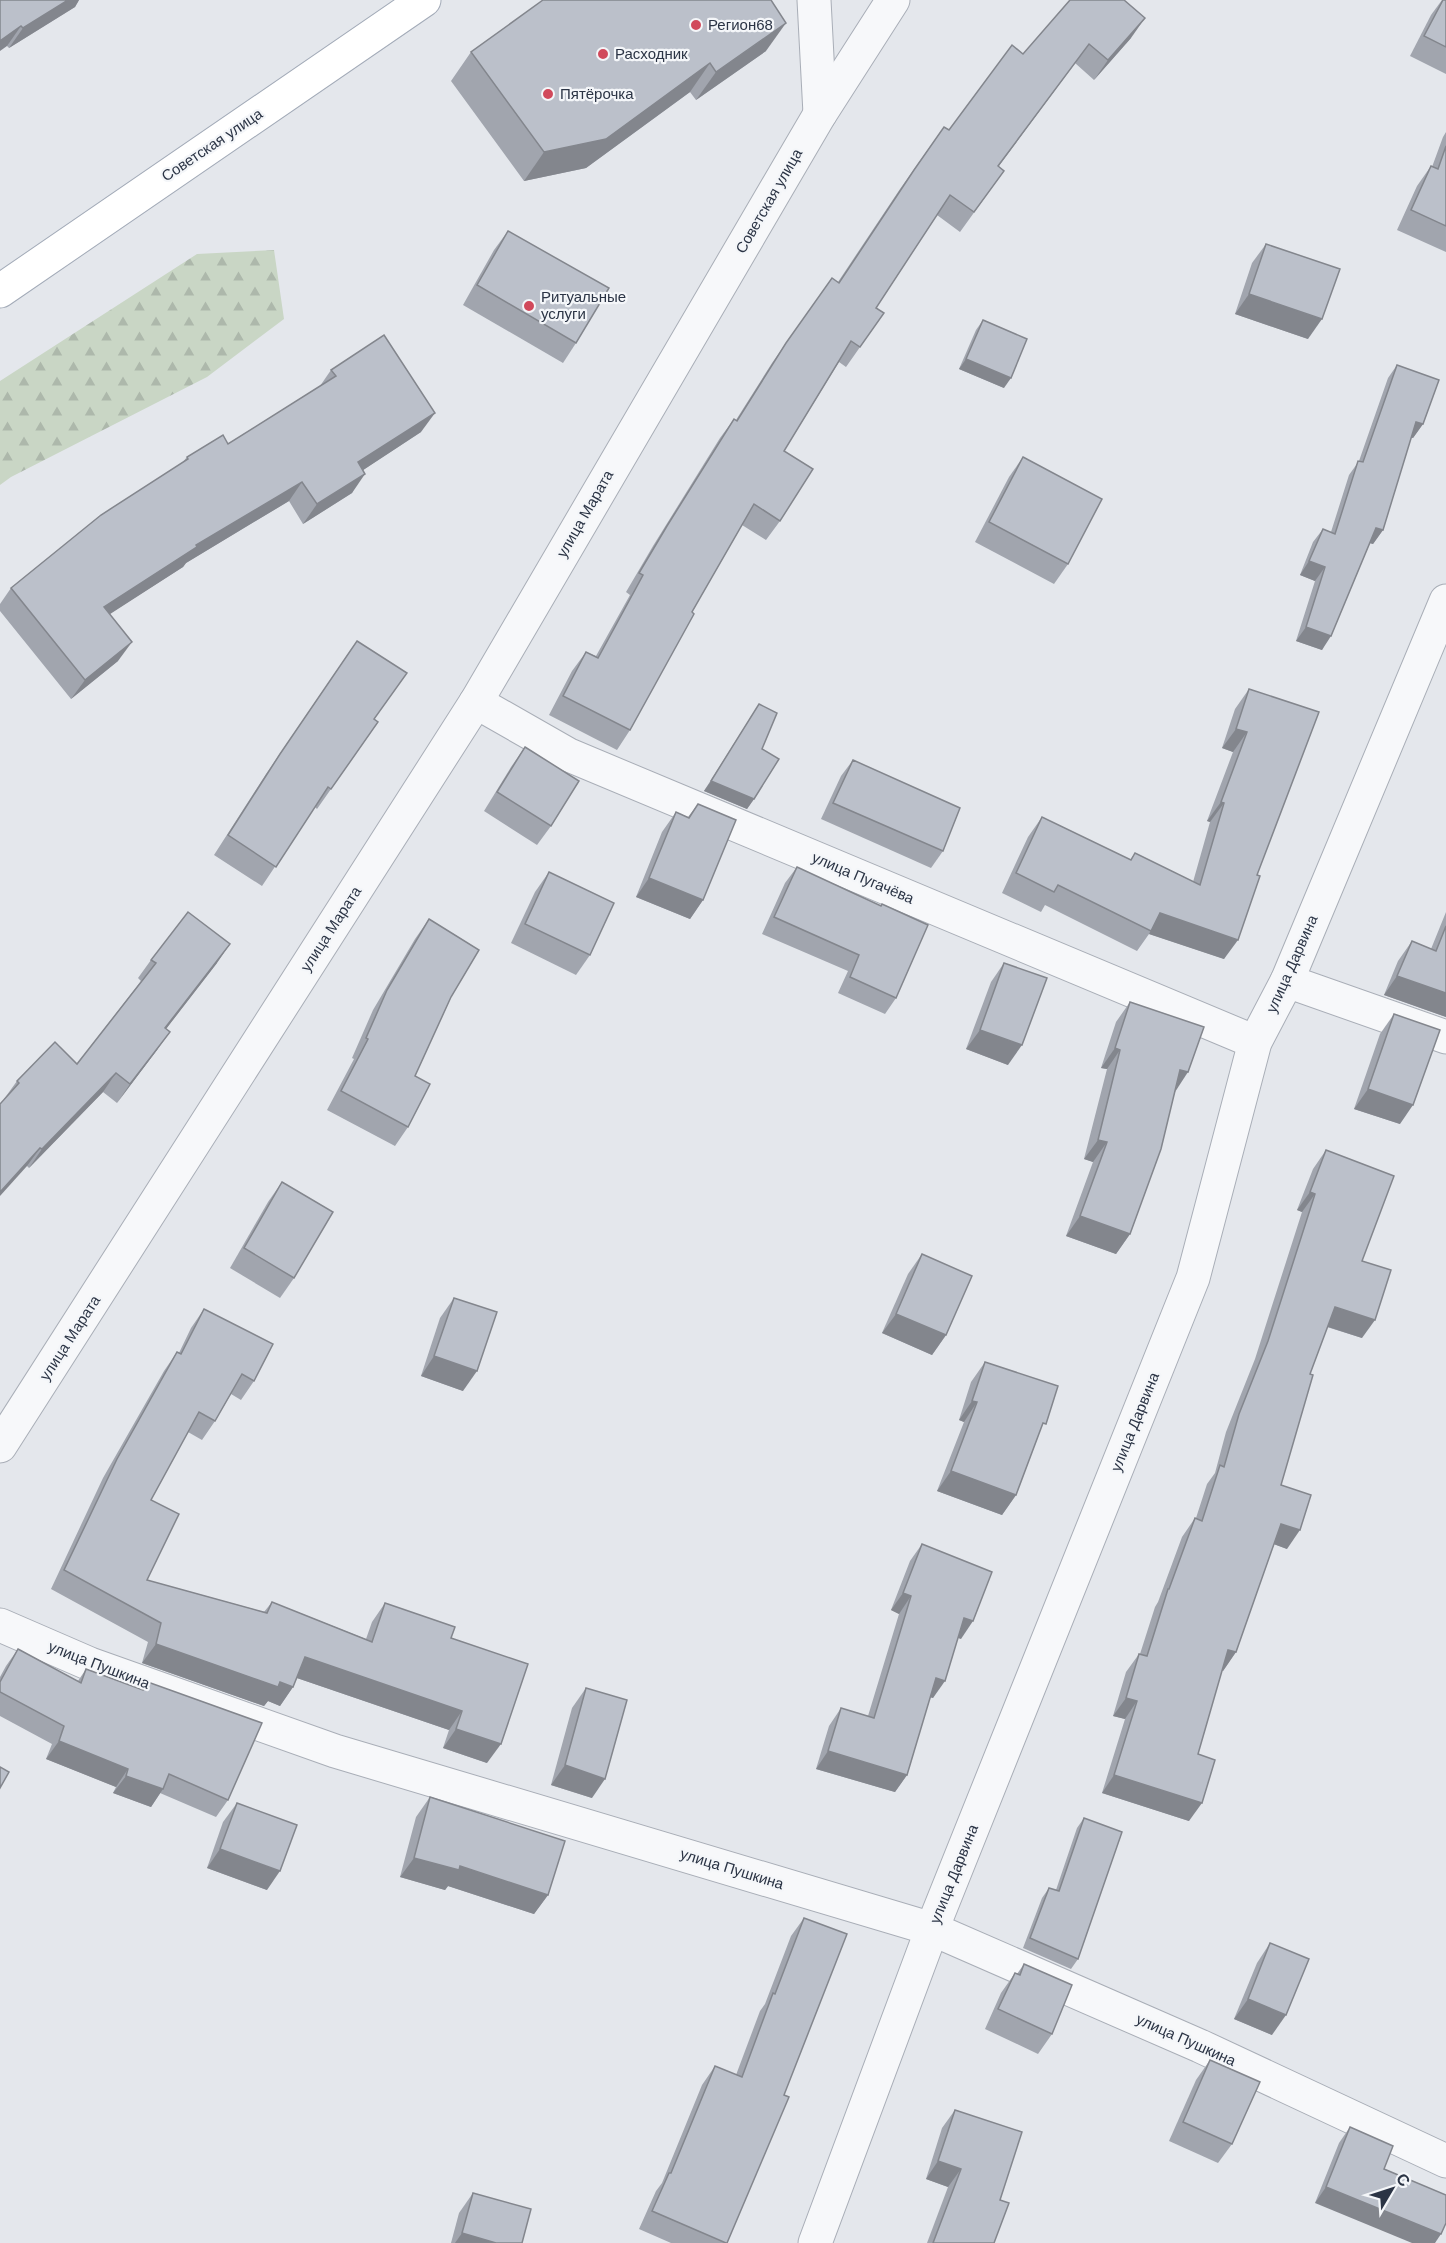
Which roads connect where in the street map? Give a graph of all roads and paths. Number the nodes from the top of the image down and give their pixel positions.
1 (424, 0) edge
2 (814, 0) edge
3 (893, 0) edge
4 (820, 114) junction
5 (0, 291) edge
6 (650, 404) joint
7 (1446, 601) edge
8 (476, 702) junction
9 (1287, 981) junction
10 (1446, 1036) edge
11 (1255, 1042) junction
12 (0, 1446) edge
13 (0, 1625) edge
14 (932, 1929) junction
15 (1446, 2161) edge
16 (814, 2243) edge

1 - 5 main road, Советская улица
2 - 4 street
3 - 4 street, Советская улица
4 - 6 street, Советская улица
6 - 8 street, улица Марата
7 - 9 street, улица Дарвина
8 - 11 street, улица Пугачёва
8 - 12 street, улица Марата
9 - 10 street
9 - 11 street, улица Дарвина
11 - 14 street, улица Дарвина
13 - 14 street, улица Пушкина
14 - 15 street, улица Пушкина
14 - 16 street, улица Дарвина

